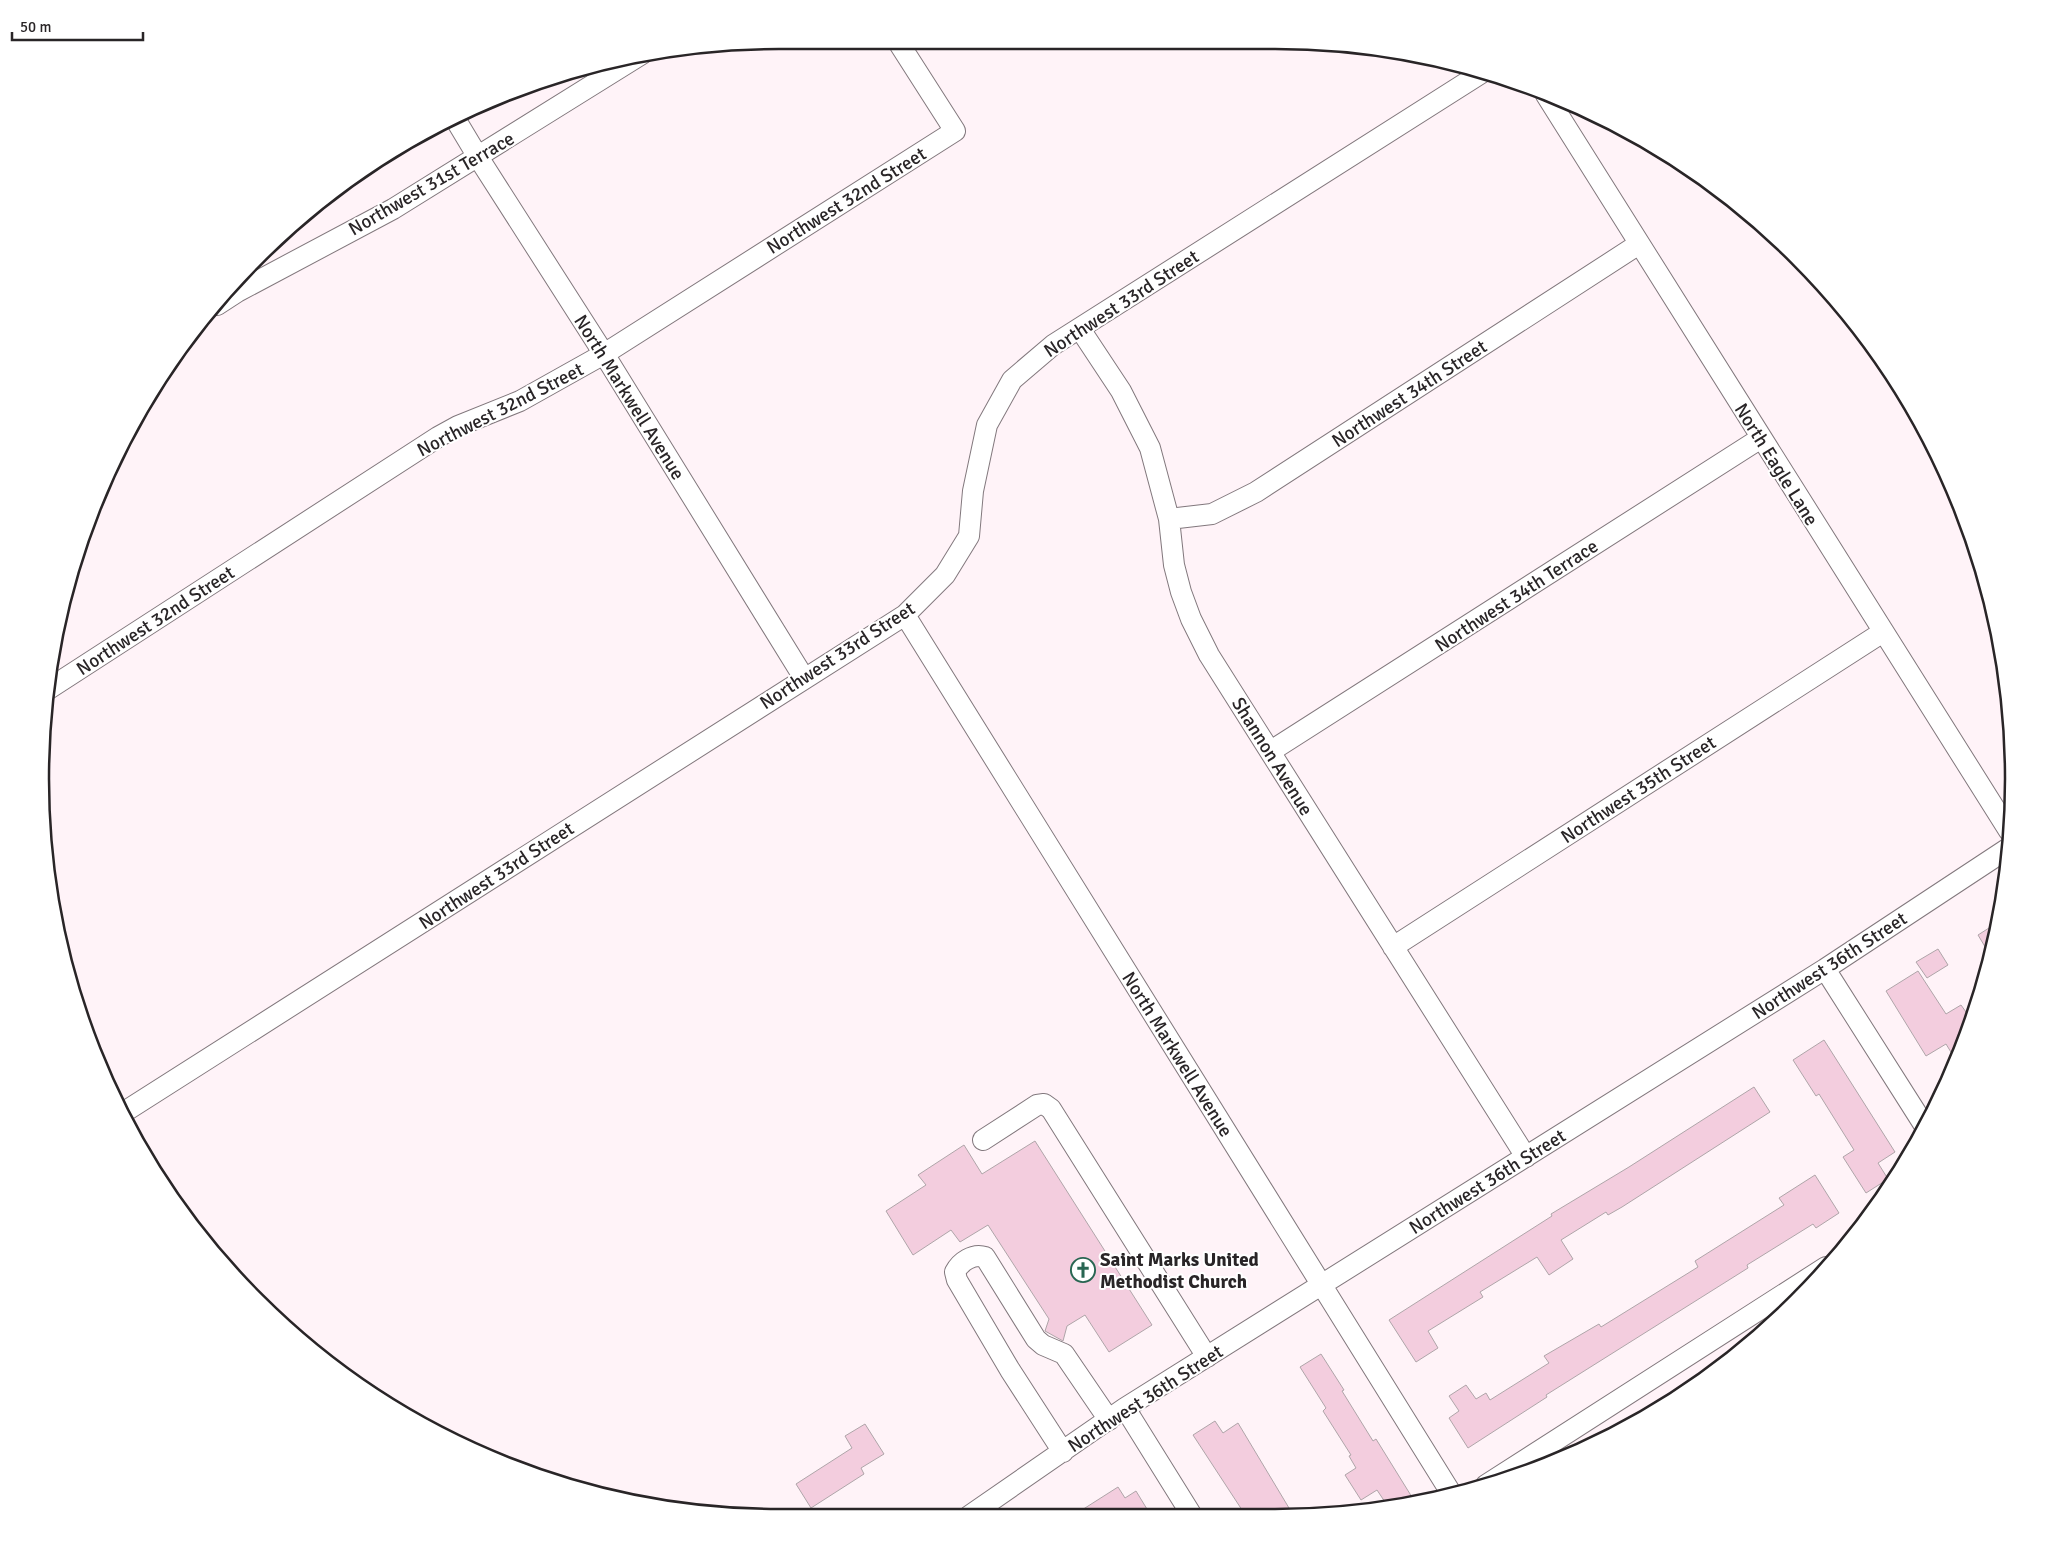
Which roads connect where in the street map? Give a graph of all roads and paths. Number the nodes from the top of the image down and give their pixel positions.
1 (903, 49) edge
2 (622, 66) edge
3 (1475, 77) edge
4 (1551, 103) edge
5 (458, 123) edge
6 (478, 158) junction
7 (1639, 244) junction
8 (234, 294) edge
9 (1080, 329) junction
10 (604, 354) junction
11 (1761, 438) junction
12 (1169, 519) junction
13 (905, 615) junction
14 (1883, 632) junction
15 (804, 678) junction
16 (55, 685) edge
17 (1271, 751) junction
18 (2004, 823) edge
19 (2001, 853) edge
20 (1393, 948) junction
21 (1825, 969) junction
22 (128, 1109) edge
23 (1920, 1119) edge
24 (983, 1140) dead end
25 (1526, 1157) junction
26 (1804, 1281) edge
27 (1322, 1285) junction
28 (1207, 1357) junction
29 (1125, 1408) junction
30 (1109, 1420) junction
31 (1063, 1452) junction
32 (1509, 1470) edge
33 (1448, 1488) edge
34 (979, 1509) edge
35 (1188, 1509) edge

1 - 10 street, Northwest 32nd Street
2 - 6 street, Northwest 31st Terrace
3 - 9 street, Northwest 33rd Street
4 - 7 street, North Eagle Lane
5 - 6 street, North Markwell Avenue
6 - 8 street, Northwest 31st Terrace
6 - 10 street, North Markwell Avenue
7 - 11 street, North Eagle Lane
7 - 12 street, Northwest 34th Street
9 - 12 street, Shannon Avenue
9 - 13 street, Northwest 33rd Street
10 - 15 street, North Markwell Avenue
10 - 16 street, Northwest 32nd Street
11 - 14 street, North Eagle Lane
11 - 17 street, Northwest 34th Terrace
12 - 17 street, Shannon Avenue
13 - 15 street, Northwest 33rd Street
13 - 27 street, North Markwell Avenue
14 - 18 street, North Eagle Lane
14 - 20 street, Northwest 35th Street
15 - 22 street, Northwest 33rd Street
17 - 20 street, Shannon Avenue
19 - 21 street, Northwest 36th Street
20 - 25 street, Shannon Avenue
21 - 23 street
21 - 25 street, Northwest 36th Street
24 - 28 street
25 - 27 street, Northwest 36th Street
26 - 32 street
27 - 28 street, Northwest 36th Street
27 - 33 street, North Markwell Avenue
28 - 29 street, Northwest 36th Street
29 - 30 street, Northwest 36th Street
29 - 35 street
30 - 31 street, Northwest 36th Street
30 - 31 street
31 - 34 street, Northwest 36th Street

